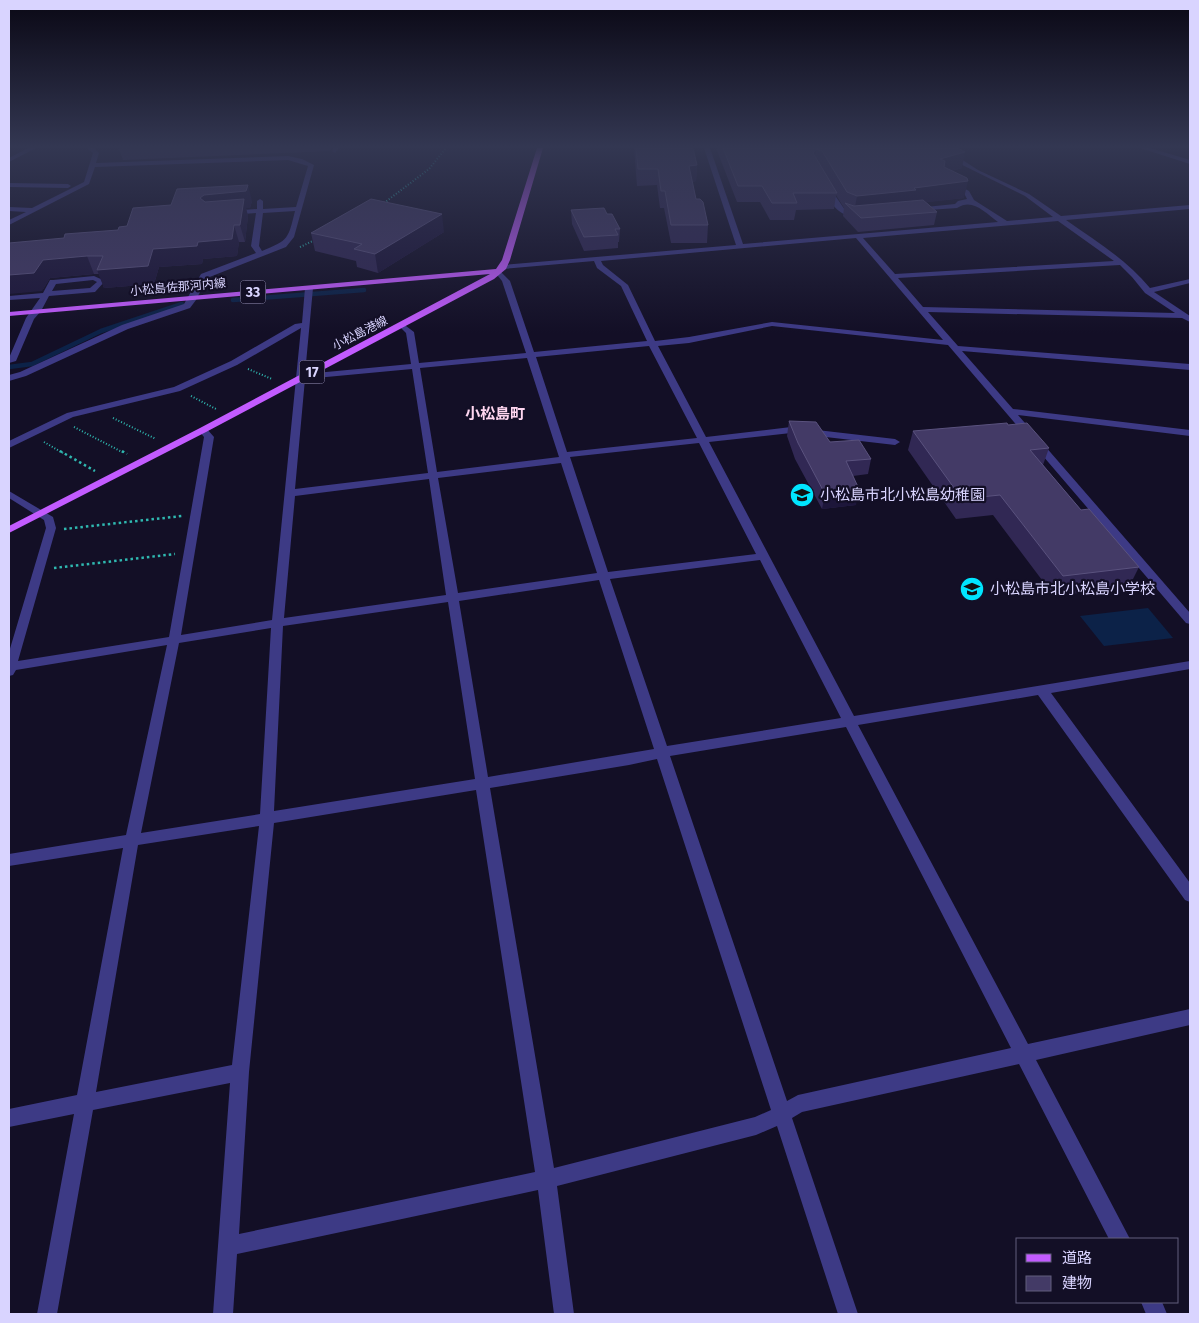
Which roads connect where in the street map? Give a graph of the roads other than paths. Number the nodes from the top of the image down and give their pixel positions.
1 (28, 210) edge
2 (34, 210) joint
3 (277, 210) edge
4 (299, 210) edge
5 (520, 210) edge
6 (727, 210) edge
7 (839, 210) edge
8 (920, 210) edge
9 (985, 210) edge
10 (1047, 210) edge
11 (1160, 210) edge
12 (260, 211) junction
13 (907, 211) edge
14 (218, 214) edge
15 (871, 214) edge
16 (1059, 219) junction
17 (9, 223) edge
18 (1005, 223) junction
19 (858, 236) junction
20 (740, 248) junction
21 (260, 254) junction
22 (597, 260) junction
23 (1121, 263) junction
24 (501, 269) junction
25 (893, 276) junction
26 (1190, 281) edge
27 (1148, 291) junction
28 (309, 292) junction
29 (46, 295) junction
30 (194, 297) junction
31 (9, 298) edge
32 (922, 309) junction
33 (37, 311) junction
34 (9, 314) edge
35 (1188, 317) edge
36 (307, 324) junction
37 (402, 325) junction
38 (652, 343) junction
39 (1190, 344) edge
40 (952, 345) junction
41 (1190, 348) edge
42 (531, 355) junction
43 (12, 361) dead end
44 (415, 367) junction
45 (1190, 367) edge
46 (302, 377) junction
47 (9, 378) edge
48 (1010, 412) junction
49 (204, 430) junction
50 (1190, 433) edge
51 (703, 440) junction
52 (895, 442) dead end
53 (9, 445) edge
54 (565, 457) junction
55 (432, 474) junction
56 (291, 493) junction
57 (9, 494) edge
58 (42, 514) junction
59 (9, 530) edge
60 (764, 556) junction
61 (604, 576) junction
62 (453, 598) junction
63 (1190, 620) edge
64 (278, 623) junction
65 (174, 640) junction
66 (1190, 665) edge
67 (10, 669) edge
68 (1042, 689) junction
69 (850, 721) junction
70 (663, 752) junction
71 (482, 784) junction
72 (266, 817) junction
73 (132, 840) junction
74 (9, 860) edge
75 (1190, 894) edge
76 (1190, 1017) edge
77 (1025, 1055) junction
78 (240, 1072) junction
79 (86, 1101) junction
80 (783, 1114) junction
81 (9, 1118) edge
82 (546, 1179) junction
83 (1119, 1238) edge
84 (228, 1246) junction
85 (47, 1314) edge
86 (223, 1314) edge
87 (564, 1314) edge
88 (848, 1314) edge

1 - 2 street
2 - 17 street
3 - 12 street
4 - 21 street
5 - 24 main road
6 - 20 street
7 - 15 street
8 - 13 street
9 - 18 street
10 - 16 street
11 - 16 street
12 - 14 street
12 - 21 street
16 - 18 street
16 - 23 street
18 - 19 street
19 - 20 street
19 - 25 street
20 - 22 street
21 - 30 street
22 - 24 street
22 - 38 street
23 - 25 street
23 - 27 street
24 - 28 main road, 小松島佐那河内線 / 33
24 - 37 main road, 小松島港線 / 17
24 - 42 street
25 - 32 street
26 - 27 street
27 - 35 street
28 - 30 main road, 小松島佐那河内線 / 33
28 - 36 street
29 - 29 street
29 - 31 street
29 - 33 street
30 - 33 main road, 小松島佐那河内線 / 33
30 - 47 street
32 - 35 street
32 - 40 street
33 - 34 main road, 小松島佐那河内線 / 33
33 - 43 street
36 - 46 street
36 - 53 street
37 - 44 street
37 - 46 main road, 小松島港線 / 17
38 - 40 street
38 - 42 street
38 - 51 street
39 - 41 street
40 - 45 street
40 - 48 street
42 - 44 street
42 - 54 street
44 - 46 street
44 - 55 street
46 - 49 main road, 小松島港線 / 17
46 - 56 street
48 - 50 street
48 - 63 street
49 - 58 main road, 小松島港線 / 17
49 - 65 street
51 - 52 street
51 - 54 street
51 - 60 street
54 - 55 street
54 - 61 street
55 - 56 street
55 - 62 street
56 - 64 street
57 - 58 street
58 - 59 main road, 小松島港線 / 17
58 - 67 street
60 - 61 street
60 - 69 street
61 - 62 street
61 - 70 street
62 - 64 street
62 - 71 street
64 - 65 street
64 - 72 street
65 - 67 street
65 - 73 street
66 - 68 street
68 - 69 street
68 - 75 street
69 - 70 street
69 - 77 street
70 - 71 street
70 - 80 street
71 - 72 street
71 - 82 street
72 - 73 street
72 - 78 street
73 - 74 street
73 - 79 street
76 - 77 street
77 - 80 street
77 - 83 street
78 - 79 street
78 - 84 street
79 - 81 street
79 - 85 street
80 - 82 street
80 - 88 street
82 - 84 street
82 - 87 street
84 - 86 street

